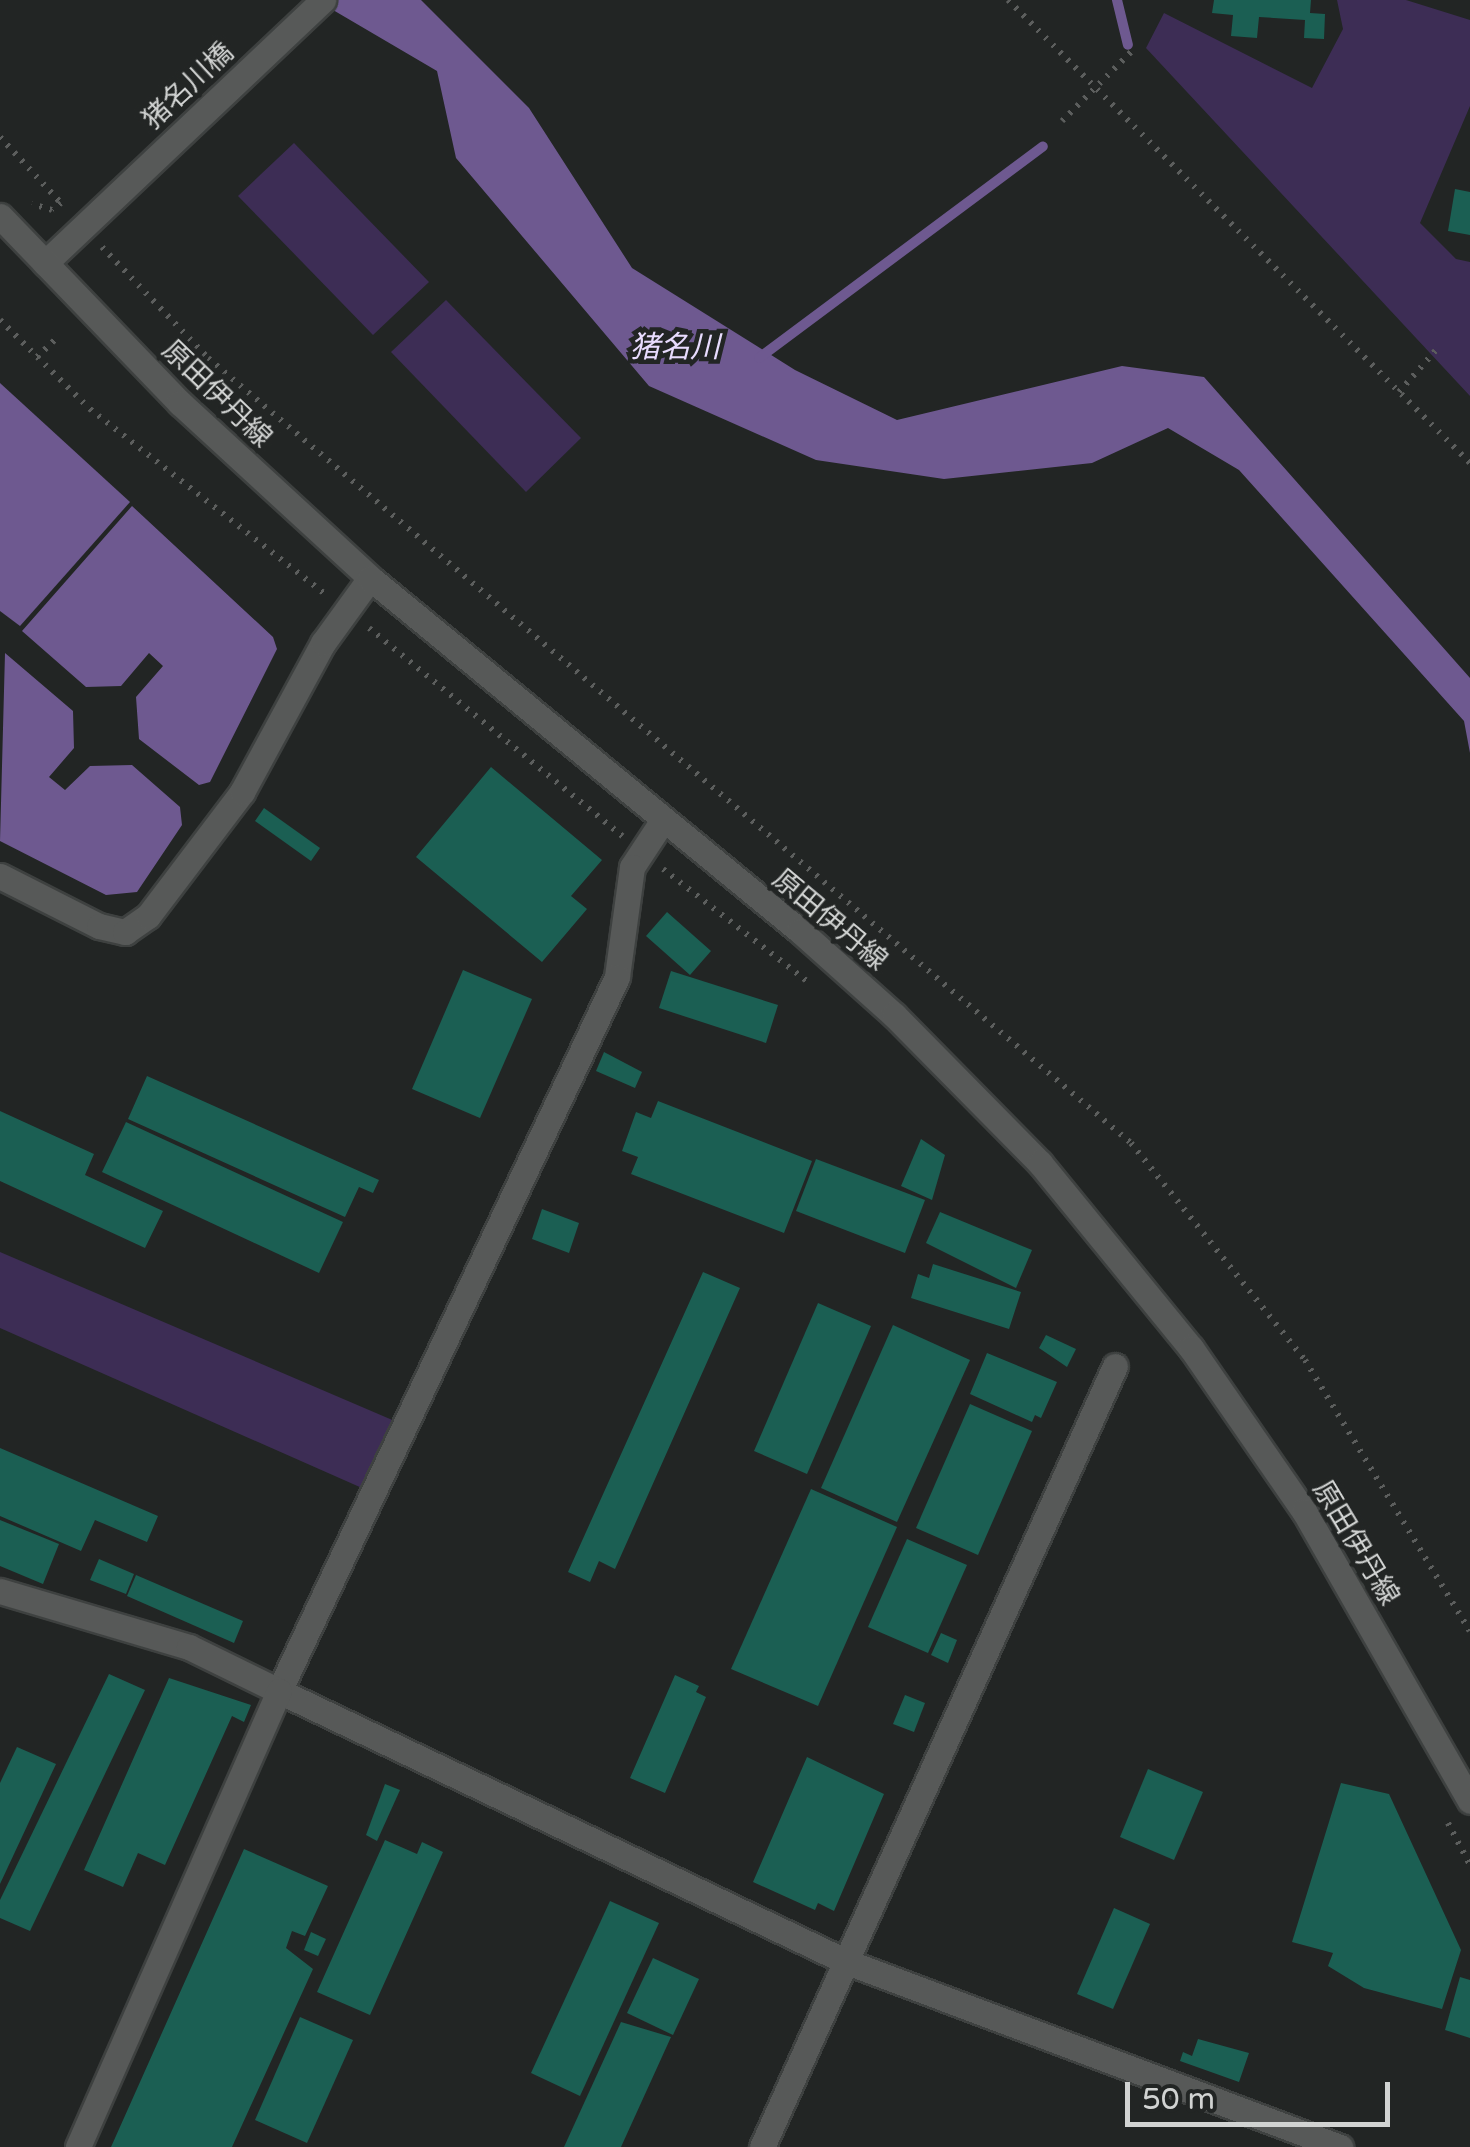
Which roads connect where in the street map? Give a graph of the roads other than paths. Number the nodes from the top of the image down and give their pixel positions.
1 (323, 0) edge
2 (0, 216) edge
3 (45, 263) junction
4 (370, 578) junction
5 (662, 820) junction
6 (0, 876) edge
7 (1116, 1366) dead end
8 (0, 1592) edge
9 (279, 1691) junction
10 (1470, 1801) edge
11 (847, 1962) junction
12 (78, 2147) edge
13 (762, 2147) edge
14 (1340, 2147) edge

1 - 3 street, 猪名川橋
2 - 3 street, 原田伊丹線
3 - 4 street, 原田伊丹線
4 - 5 street, 原田伊丹線
4 - 6 street
5 - 9 street
5 - 10 street, 原田伊丹線
7 - 11 street
8 - 9 street
9 - 11 street
9 - 12 street
11 - 13 street
11 - 14 street

